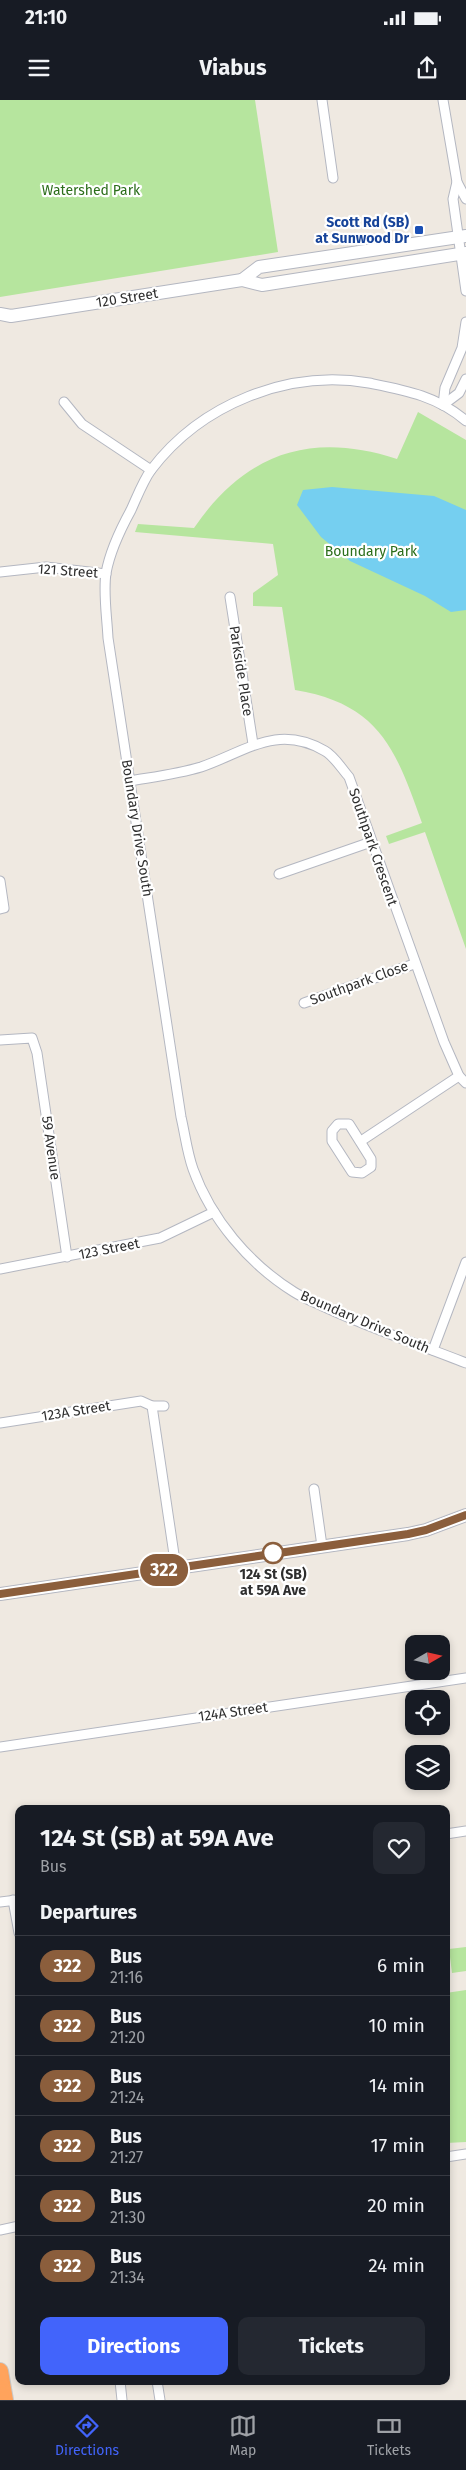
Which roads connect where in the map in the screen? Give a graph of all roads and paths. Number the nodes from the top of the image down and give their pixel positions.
1 (322, 100) edge
2 (443, 100) edge
3 (333, 178) dead end
4 (457, 182) junction
5 (466, 199) edge
6 (462, 236) edge
7 (464, 254) edge
8 (242, 280) junction
9 (466, 291) edge
10 (4, 318) edge
11 (466, 322) edge
12 (466, 379) edge
13 (64, 402) dead end
14 (443, 405) junction
15 (466, 421) edge
16 (151, 470) junction
17 (0, 572) edge
18 (106, 574) junction
19 (230, 597) dead end
20 (253, 744) junction
21 (130, 781) junction
22 (371, 842) junction
23 (280, 874) dead end
24 (0, 881) edge
25 (2, 908) edge
26 (414, 964) junction
27 (304, 1003) dead end
28 (0, 1040) edge
29 (459, 1076) junction
30 (466, 1083) edge
31 (361, 1141) junction
32 (214, 1212) junction
33 (67, 1257) junction
34 (466, 1262) edge
35 (0, 1270) edge
36 (433, 1350) junction
37 (466, 1363) edge
38 (152, 1406) junction
39 (164, 1406) dead end
40 (0, 1423) edge
41 (314, 1489) dead end
42 (466, 1515) edge
43 (322, 1546) junction
44 (176, 1568) junction
45 (0, 1594) edge
46 (466, 1678) edge
47 (0, 1747) edge
48 (466, 1831) edge
49 (450, 1833) edge
50 (15, 1900) edge
51 (0, 1902) edge
52 (466, 2154) edge
53 (450, 2156) edge
54 (15, 2227) edge
55 (0, 2230) edge
56 (0, 2371) edge
57 (120, 2385) edge
58 (158, 2385) edge
59 (4, 2400) edge
60 (122, 2400) edge
61 (160, 2400) edge

1 - 3 street
2 - 4 street
4 - 5 street
4 - 6 street
6 - 7 street
6 - 8 main road, 120 Street
7 - 8 main road, 120 Street
7 - 9 street
8 - 10 main road, 120 Street
11 - 14 street
12 - 14 street
13 - 16 street
14 - 15 street, Boundary Drive South
14 - 16 street, Boundary Drive South
16 - 18 street, Boundary Drive South
17 - 18 street, 121 Street
18 - 21 street, Boundary Drive South
19 - 20 street, Parkside Place
20 - 21 street, Southpark Crescent
20 - 22 street, Southpark Crescent
21 - 32 street, Boundary Drive South
22 - 23 street
22 - 26 street, Southpark Crescent
24 - 25 street
26 - 27 street, Southpark Close
26 - 29 street, Southpark Crescent
28 - 33 street, 59 Avenue
29 - 30 street, Southpark Crescent
29 - 31 street
31 - 31 street
32 - 33 street, 123 Street
32 - 36 street, Boundary Drive South
33 - 35 street, 123 Street
34 - 36 street
36 - 37 street, Boundary Drive South
38 - 39 street
38 - 40 street, 123A Street
38 - 44 street
41 - 43 street
42 - 43 main road
43 - 44 main road
44 - 45 main road
46 - 47 street, 124A Street
48 - 49 street
50 - 51 street
52 - 53 street
54 - 55 street
56 - 59 highway
57 - 60 street
58 - 61 street

